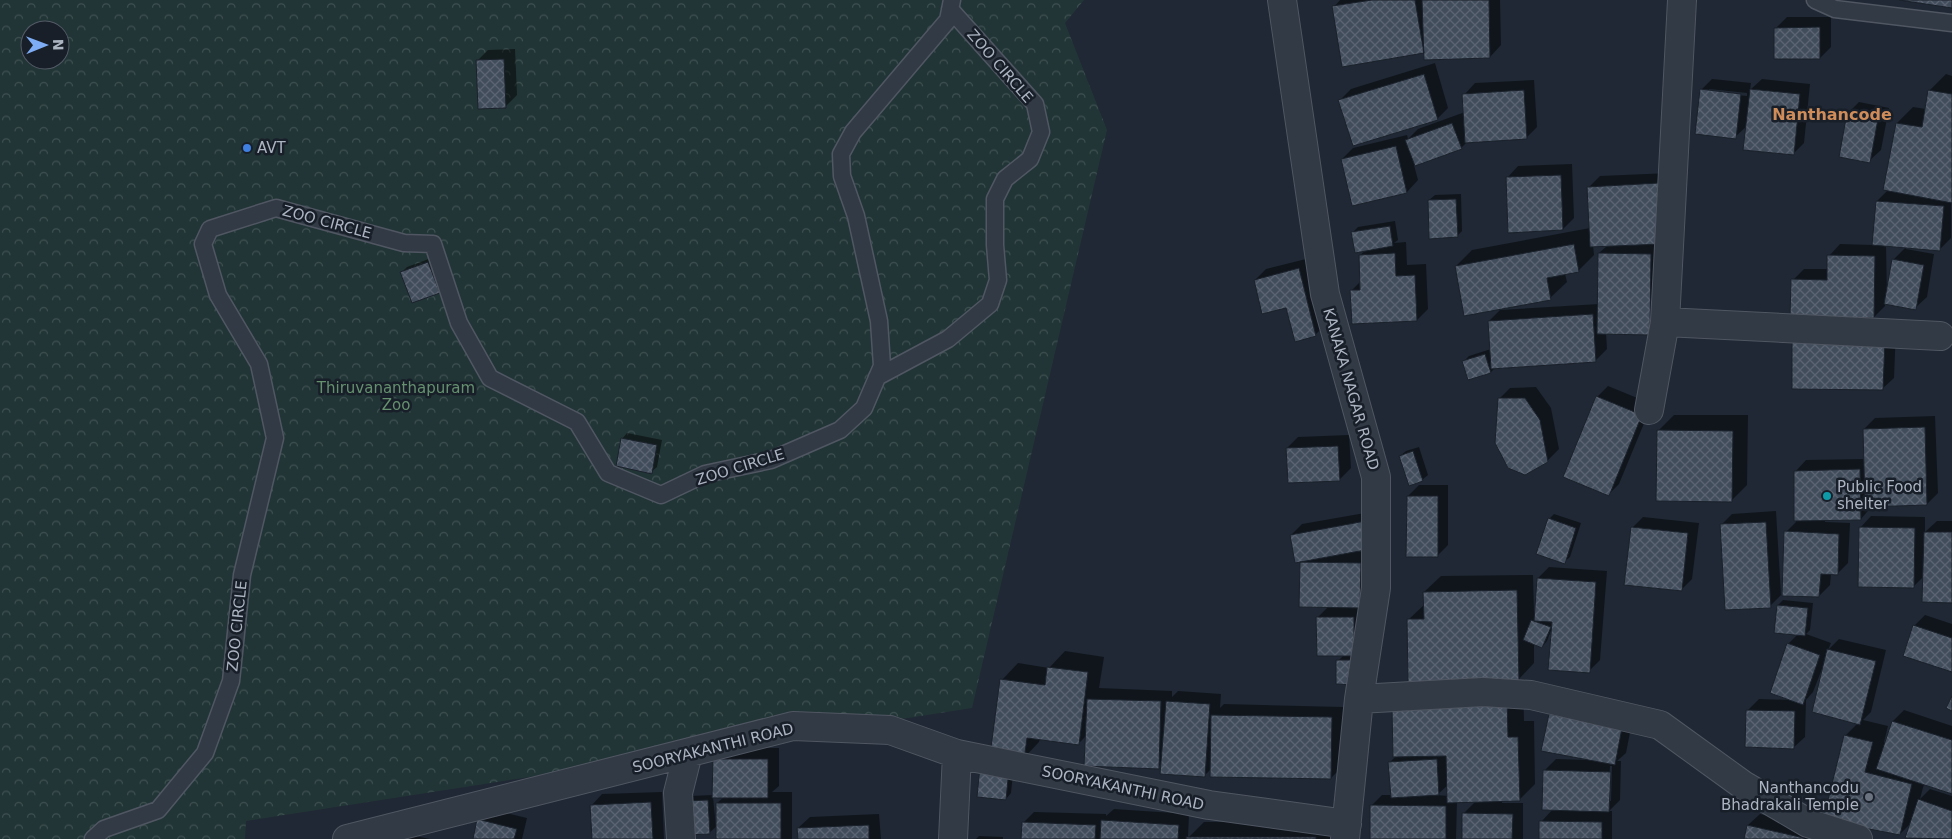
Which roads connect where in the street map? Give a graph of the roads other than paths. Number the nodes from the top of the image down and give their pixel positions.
1 (1282, 0) edge
2 (1682, 0) edge
3 (1815, 0) edge
4 (951, 4) edge
5 (1952, 24) edge
6 (1665, 322) junction
7 (1940, 336) dead end
8 (877, 377) junction
9 (1649, 410) dead end
10 (1359, 699) junction
11 (688, 753) junction
12 (957, 754) junction
13 (1346, 832) edge
14 (93, 839) edge
15 (346, 839) edge
16 (681, 839) edge
17 (953, 839) edge
18 (1858, 839) edge

1 - 10 street, KANAKA NAGAR ROAD
2 - 6 street
3 - 5 lane
4 - 8 lane, ZOO CIRCLE
4 - 8 lane, ZOO CIRCLE
6 - 7 street
6 - 9 street
8 - 14 lane, ZOO CIRCLE
10 - 13 street, KANAKA NAGAR ROAD
10 - 18 street
11 - 12 street, SOORYAKANTHI ROAD
11 - 15 street, SOORYAKANTHI ROAD
11 - 16 street
12 - 13 street, SOORYAKANTHI ROAD
12 - 17 street

